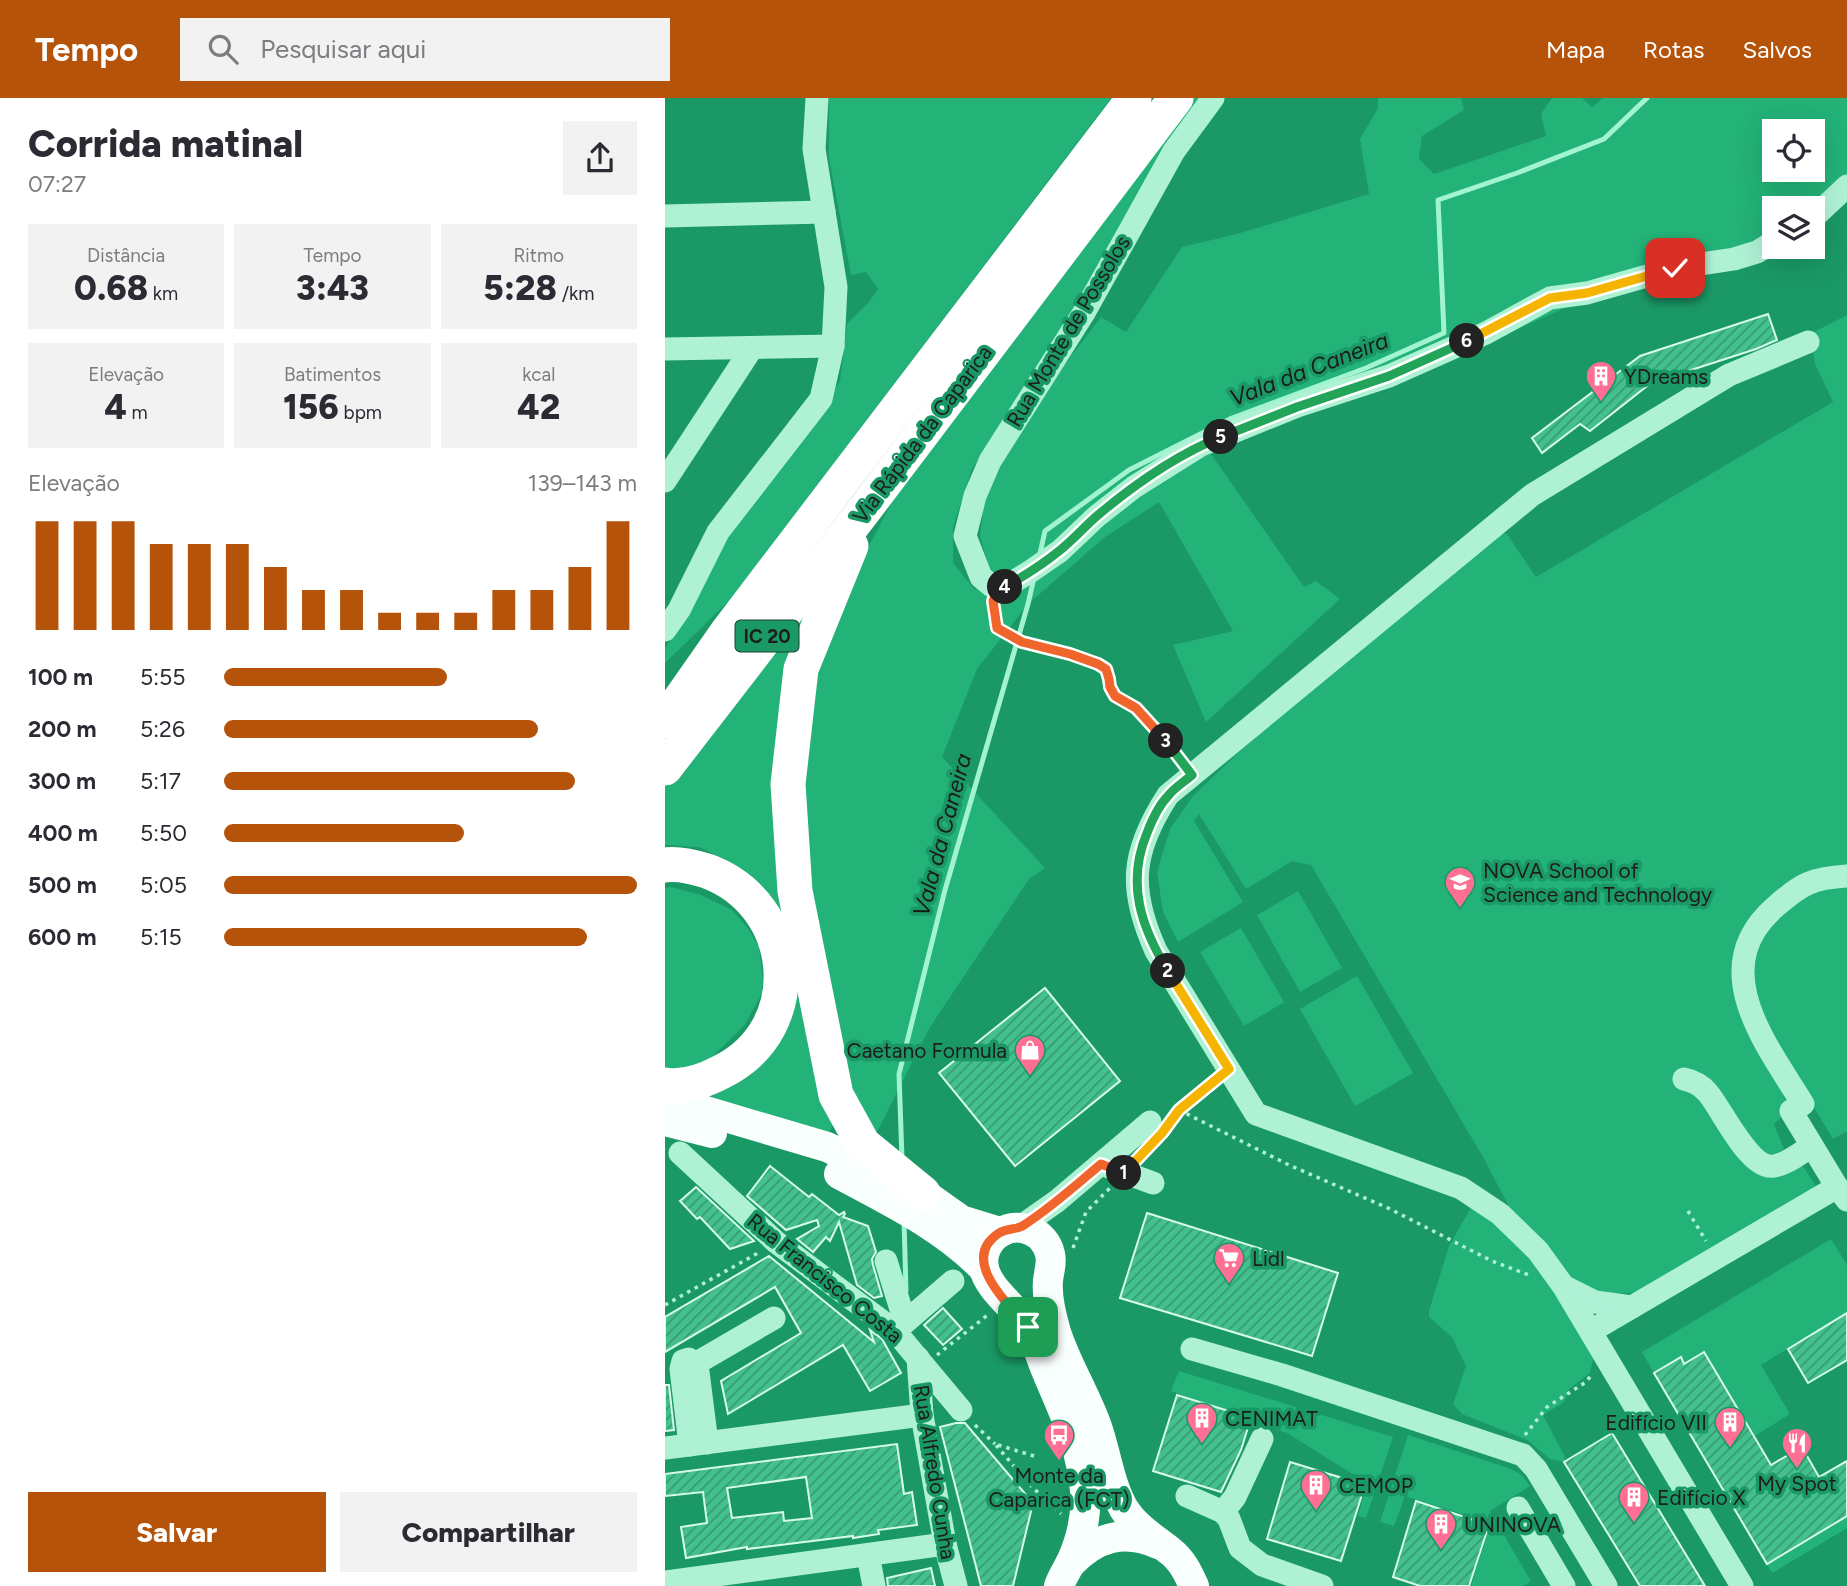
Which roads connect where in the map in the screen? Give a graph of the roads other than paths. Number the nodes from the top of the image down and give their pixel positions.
1 (817, 98) edge
2 (1134, 98) edge
3 (1176, 98) edge
4 (1213, 98) edge
5 (1847, 186) edge
6 (1825, 207) edge
7 (824, 212) junction
8 (665, 216) edge
9 (1762, 249) edge
10 (1808, 342) dead end
11 (833, 346) junction
12 (752, 348) junction
13 (665, 349) edge
14 (665, 481) edge
15 (868, 505) junction
16 (672, 602) edge
17 (665, 630) edge
18 (728, 631) junction
19 (665, 684) edge
20 (665, 721) edge
21 (665, 768) edge
22 (665, 865) edge
23 (1847, 876) edge
24 (1684, 1079) dead end
25 (665, 1086) edge
26 (665, 1099) edge
27 (665, 1121) edge
28 (1159, 1123) road end
29 (1812, 1146) junction
30 (680, 1153) dead end
31 (1101, 1164) junction
32 (1153, 1183) dead end
33 (923, 1193) junction
34 (1842, 1193) edge
35 (1057, 1201) junction
36 (1010, 1230) junction
37 (1060, 1251) junction
38 (886, 1261) dead end
39 (1048, 1275) junction
40 (953, 1281) dead end
41 (1564, 1287) junction
42 (991, 1289) junction
43 (1632, 1307) junction
44 (775, 1318) dead end
45 (900, 1326) junction
46 (1591, 1331) junction
47 (1192, 1349) dead end
48 (920, 1361) junction
49 (695, 1364) junction
50 (674, 1387) edge
51 (961, 1410) road end
52 (922, 1415) junction
53 (1262, 1439) dead end
54 (699, 1444) junction
55 (665, 1448) edge
56 (1187, 1496) dead end
57 (1518, 1508) dead end
58 (1223, 1512) junction
59 (945, 1544) junction
60 (868, 1555) junction
61 (1178, 1564) edge
62 (1065, 1575) edge
63 (1602, 1578) edge
64 (665, 1581) edge
65 (874, 1586) edge
66 (956, 1586) edge
67 (1204, 1586) edge
68 (1322, 1586) edge
69 (1564, 1586) edge
70 (1571, 1586) edge
71 (1742, 1586) edge

1 - 7 street
2 - 18 highway, Via Rápida da Caparica
3 - 15 highway, Via Rápida da Caparica
4 - 9 street, Rua Monte de Possolos
5 - 6 street
7 - 8 street
7 - 11 street
10 - 41 street
11 - 12 street
11 - 16 street
12 - 13 street
12 - 14 street
15 - 21 highway, Via Rápida da Caparica / IC 20
15 - 33 highway
16 - 17 street
18 - 19 highway
18 - 20 highway, Via Rápida da Caparica / IC 20
22 - 25 highway
23 - 29 street
24 - 29 street
26 - 33 main road
27 - 42 main road
28 - 31 street
29 - 34 street
30 - 45 street, Rua Francisco Costa
31 - 32 street
31 - 35 street
33 - 36 main road
34 - 43 street
35 - 36 street
35 - 37 street
36 - 37 main road
36 - 42 main road
37 - 39 main road
38 - 45 street
39 - 42 main road
39 - 61 main road
40 - 45 street
41 - 43 street
41 - 46 street
42 - 62 main road
43 - 46 street
44 - 49 street
45 - 48 street, Rua Francisco Costa
46 - 71 street
47 - 63 street
48 - 51 street, Rua Francisco Costa
48 - 52 street, Rua Alfredo Cunha
49 - 50 street
49 - 54 street
50 - 54 street
52 - 54 street
52 - 59 street, Rua Alfredo Cunha
53 - 58 street
54 - 55 street
56 - 58 street
57 - 69 street
58 - 68 street
59 - 60 street
59 - 66 street, Rua Alfredo Cunha
60 - 64 street
60 - 65 street
61 - 62 main road
61 - 67 street
63 - 70 street

